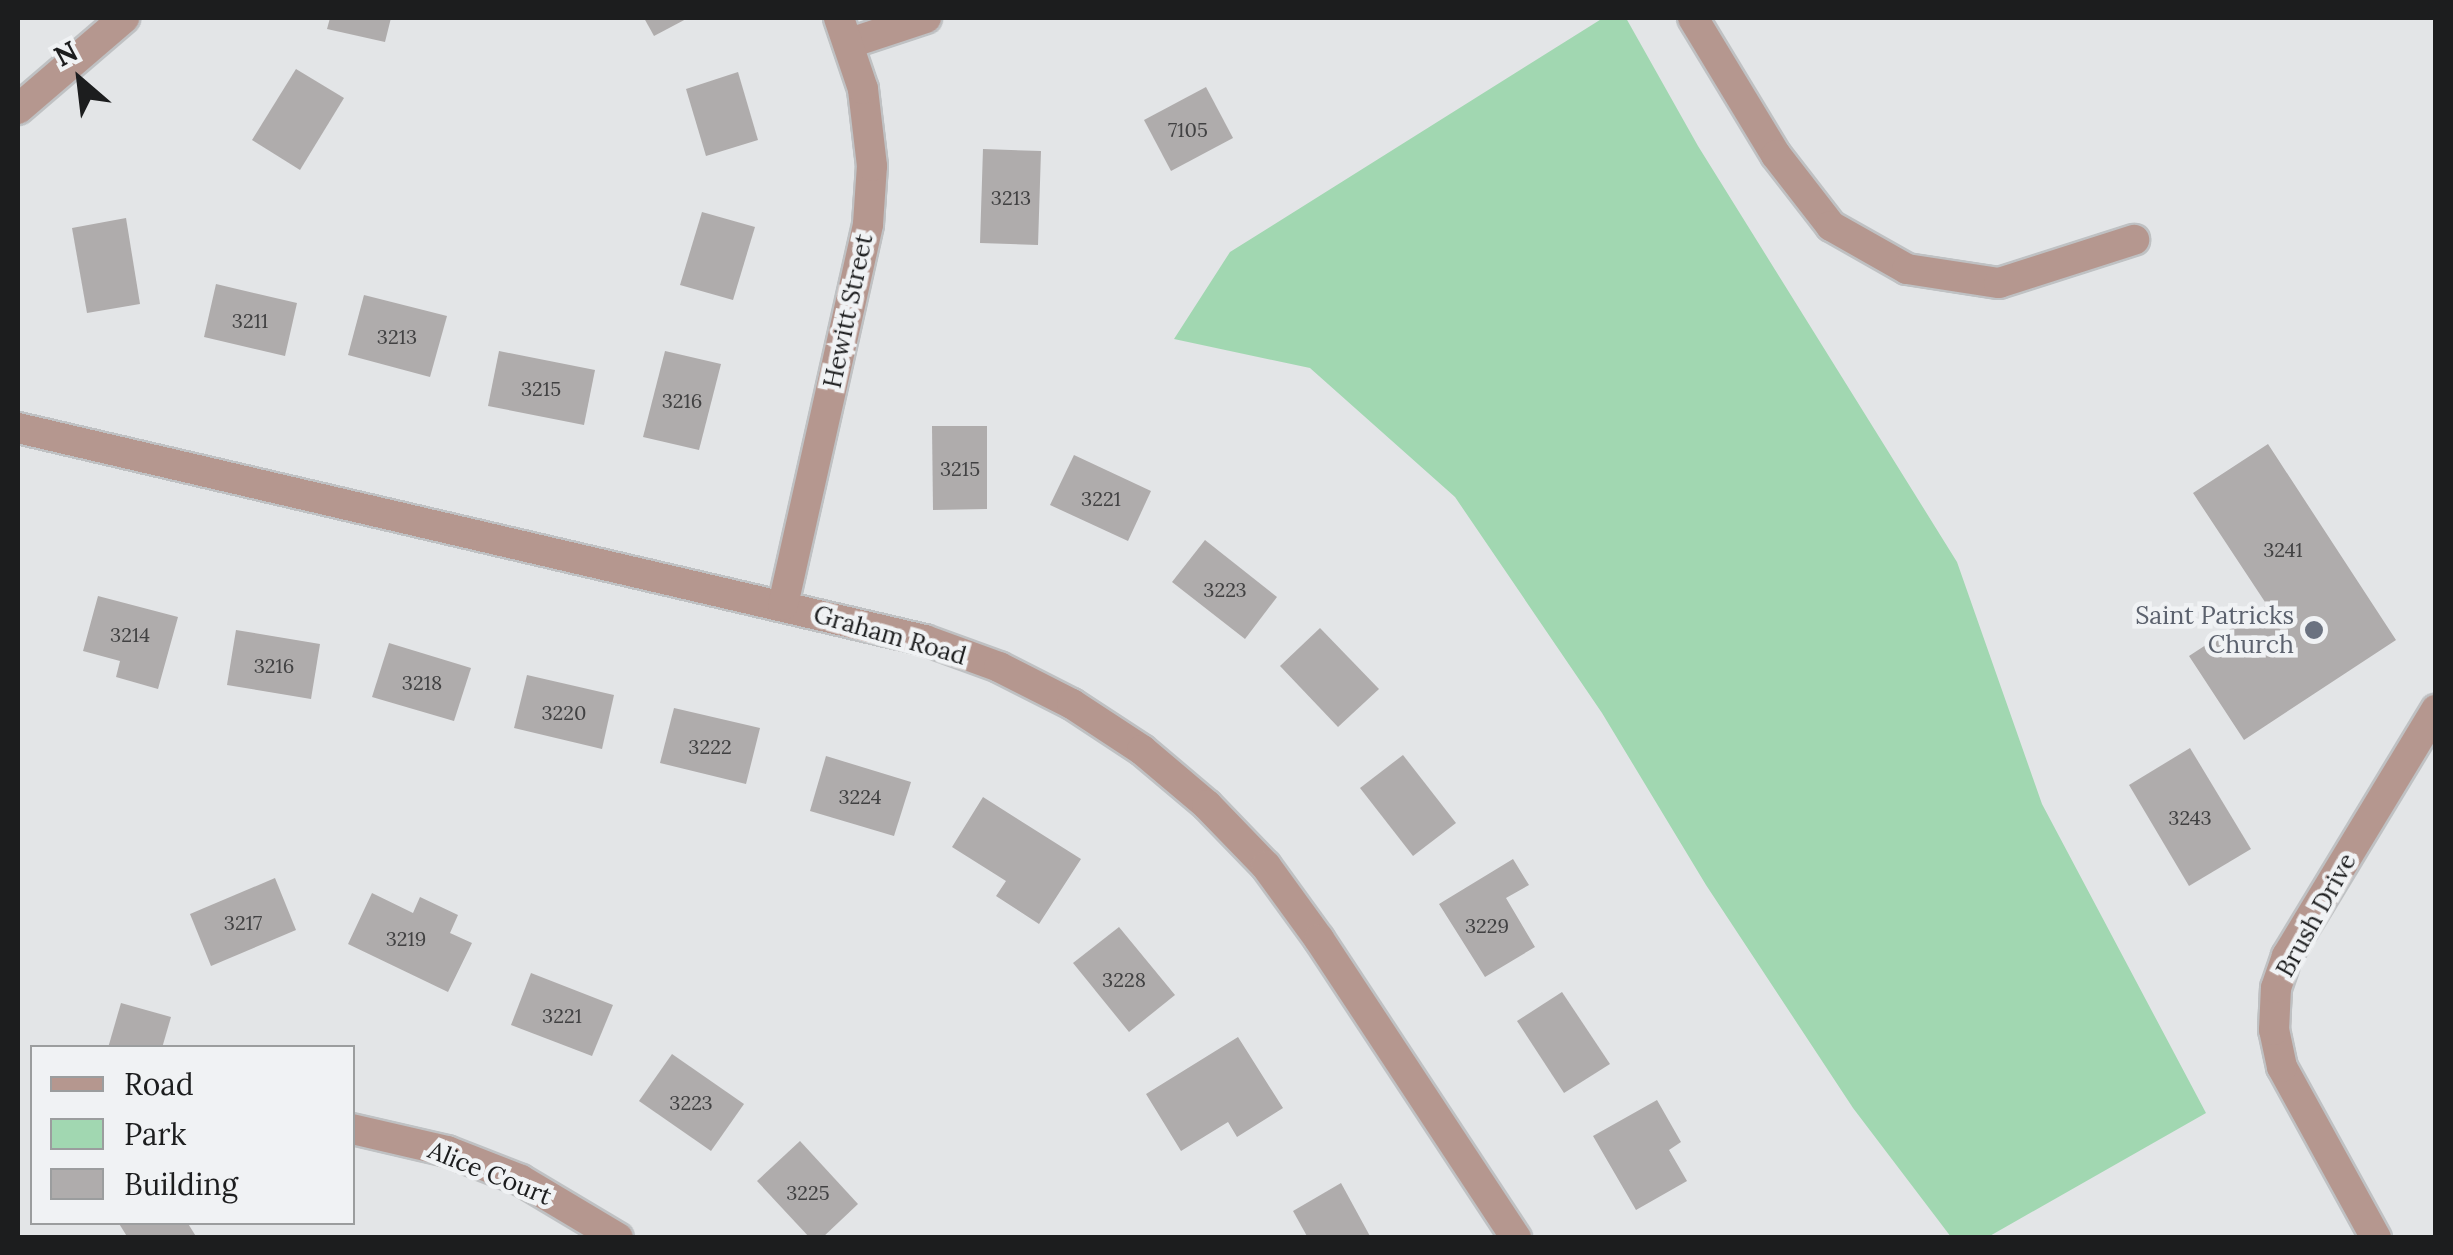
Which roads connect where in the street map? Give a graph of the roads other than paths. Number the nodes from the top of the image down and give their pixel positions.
1 (124, 18) edge
2 (926, 18) edge
3 (1693, 18) edge
4 (844, 30) edge
5 (18, 110) edge
6 (2134, 240) dead end
7 (18, 428) edge
8 (783, 605) junction
9 (2436, 710) edge
10 (355, 1130) edge
11 (618, 1238) edge
12 (1516, 1238) edge
13 (2376, 1238) edge

1 - 5 street
2 - 4 street
3 - 6 street
4 - 8 street, Hewitt Street
7 - 8 street, Graham Road
8 - 12 street, Graham Road
9 - 13 street, Brush Drive
10 - 11 street, Alice Court

